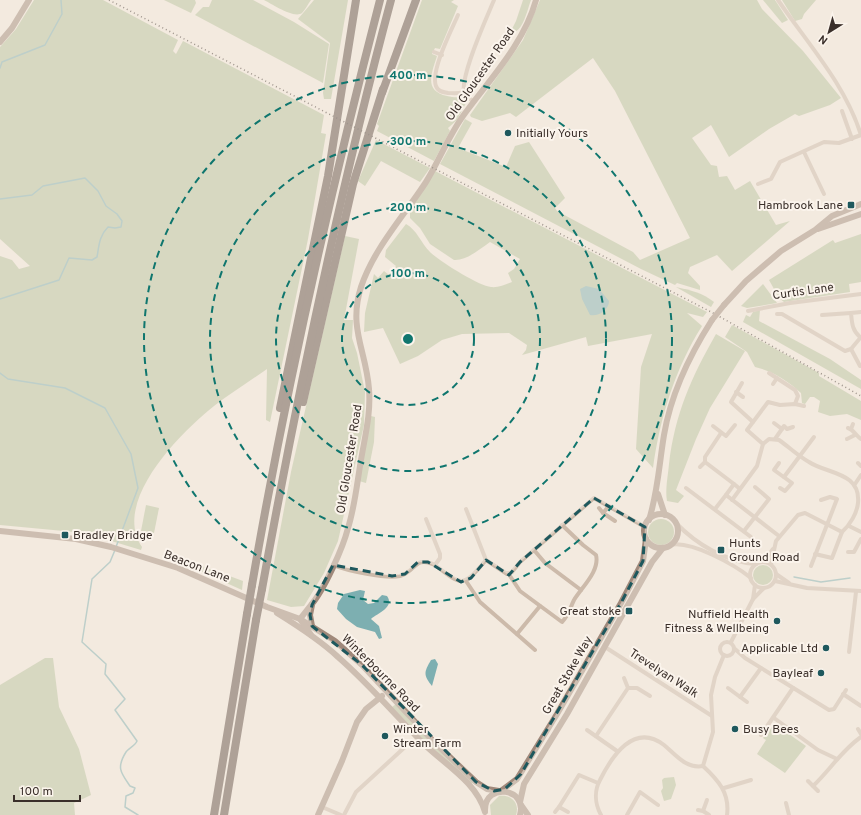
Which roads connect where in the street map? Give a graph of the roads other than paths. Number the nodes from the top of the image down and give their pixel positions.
1 (29, 0) edge
2 (356, 0) edge
3 (380, 0) edge
4 (391, 0) edge
5 (416, 0) edge
6 (494, 0) edge
7 (536, 0) edge
8 (778, 0) edge
9 (458, 15) dead end
10 (0, 42) edge
11 (434, 52) dead end
12 (442, 55) junction
13 (384, 89) junction
14 (463, 92) junction
15 (474, 102) junction
16 (842, 111) dead end
17 (861, 135) edge
18 (852, 139) junction
19 (804, 152) junction
20 (758, 184) dead end
21 (824, 194) dead end
22 (861, 204) edge
23 (861, 214) edge
24 (815, 230) junction
25 (329, 251) junction
26 (861, 294) edge
27 (748, 310) dead end
28 (861, 312) edge
29 (851, 313) junction
30 (777, 314) dead end
31 (822, 315) dead end
32 (861, 337) edge
33 (851, 349) junction
34 (860, 366) edge
35 (770, 373) dead end
36 (776, 378) junction
37 (742, 383) dead end
38 (773, 384) dead end
39 (736, 392) junction
40 (743, 397) dead end
41 (795, 404) junction
42 (804, 406) dead end
43 (753, 422) junction
44 (774, 423) dead end
45 (735, 424) dead end
46 (854, 424) dead end
47 (713, 426) dead end
48 (793, 427) dead end
49 (782, 429) junction
50 (721, 433) junction
51 (855, 435) junction
52 (814, 437) dead end
53 (775, 439) junction
54 (847, 439) dead end
55 (861, 439) edge
56 (763, 444) junction
57 (800, 455) junction
58 (706, 463) junction
59 (779, 463) dead end
60 (700, 467) dead end
61 (861, 475) edge
62 (784, 477) junction
63 (281, 482) junction
64 (734, 484) junction
65 (856, 484) junction
66 (686, 488) dead end
67 (755, 488) dead end
68 (780, 488) dead end
69 (740, 489) junction
70 (658, 490) junction
71 (726, 495) junction
72 (860, 496) edge
73 (732, 500) junction
74 (821, 500) dead end
75 (609, 506) junction
76 (599, 508) dead end
77 (466, 509) dead end
78 (715, 509) junction
79 (603, 513) junction
80 (665, 515) junction
81 (755, 517) junction
82 (426, 519) dead end
83 (649, 520) junction
84 (263, 521) junction
85 (616, 521) dead end
86 (676, 523) junction
87 (562, 525) junction
88 (827, 525) junction
89 (849, 526) junction
90 (645, 527) junction
91 (744, 531) junction
92 (2, 532) edge
93 (842, 532) junction
94 (861, 532) edge
95 (751, 536) dead end
96 (779, 536) junction
97 (646, 539) junction
98 (861, 539) edge
99 (670, 545) junction
100 (663, 548) junction
101 (774, 549) junction
102 (534, 550) junction
103 (848, 552) dead end
104 (816, 554) junction
105 (486, 560) junction
106 (764, 562) junction
107 (756, 564) junction
108 (771, 564) junction
109 (333, 565) junction
110 (435, 565) junction
111 (812, 566) dead end
112 (508, 573) junction
113 (776, 574) junction
114 (751, 578) junction
115 (466, 581) junction
116 (775, 581) junction
117 (789, 583) junction
118 (755, 585) junction
119 (764, 588) junction
120 (581, 590) junction
121 (861, 591) edge
122 (856, 592) junction
123 (753, 599) junction
124 (312, 605) junction
125 (540, 606) junction
126 (267, 607) junction
127 (300, 619) junction
128 (312, 626) junction
129 (517, 634) junction
130 (311, 635) junction
131 (731, 642) junction
132 (605, 647) junction
133 (735, 649) junction
134 (535, 650) dead end
135 (849, 652) dead end
136 (732, 654) junction
137 (724, 656) junction
138 (745, 658) junction
139 (761, 668) junction
140 (624, 678) dead end
141 (628, 688) junction
142 (728, 688) dead end
143 (793, 688) junction
144 (846, 690) dead end
145 (386, 692) junction
146 (843, 694) junction
147 (650, 696) dead end
148 (740, 697) junction
149 (380, 698) junction
150 (747, 702) dead end
151 (861, 706) edge
152 (712, 716) junction
153 (774, 718) junction
154 (858, 729) dead end
155 (587, 730) dead end
156 (861, 734) edge
157 (761, 735) dead end
158 (596, 736) junction
159 (861, 737) edge
160 (405, 747) dead end
161 (617, 751) junction
162 (837, 759) junction
163 (703, 766) junction
164 (751, 780) dead end
165 (808, 781) dead end
166 (598, 783) junction
167 (813, 786) junction
168 (724, 788) junction
169 (500, 791) junction
170 (818, 791) dead end
171 (707, 800) dead end
172 (520, 802) junction
173 (786, 804) dead end
174 (658, 806) dead end
175 (322, 807) junction
176 (559, 807) junction
177 (698, 810) dead end
178 (703, 811) junction
179 (555, 812) dead end
180 (568, 812) dead end
181 (486, 814) edge
182 (214, 815) edge
183 (224, 815) edge
184 (318, 815) edge
185 (341, 815) edge
186 (344, 815) edge
187 (520, 815) edge
188 (528, 815) edge
189 (602, 815) edge
190 (627, 815) edge
191 (709, 815) edge
192 (729, 815) edge
193 (789, 815) edge

1 - 10 main road
2 - 84 highway
3 - 84 highway
4 - 25 highway
5 - 13 highway
6 - 14 street
7 - 15 main road, Old Gloucester Road
8 - 17 street
9 - 12 street
11 - 12 street
12 - 14 street
13 - 25 highway
13 - 63 highway
14 - 15 street
15 - 109 main road, Old Gloucester Road
16 - 18 street
17 - 18 street
18 - 19 street
19 - 20 street
19 - 21 street
22 - 24 main road
23 - 24 main road
24 - 70 main road, bridge
25 - 63 highway
26 - 27 street, Curtis Lane
28 - 29 street
29 - 31 street
29 - 32 street
30 - 33 street
32 - 33 street
33 - 34 street
35 - 36 street
36 - 38 street
36 - 41 street
37 - 39 street
39 - 40 street
39 - 43 street
41 - 42 street
41 - 43 street
43 - 56 street
44 - 49 street
45 - 50 street
46 - 51 street
47 - 50 street
48 - 49 street
49 - 53 street
50 - 58 street
51 - 54 street
51 - 55 street
52 - 57 street
53 - 56 street
53 - 57 street
56 - 69 street
57 - 62 street
57 - 65 street
58 - 60 street
58 - 64 street
59 - 62 street
61 - 65 street
62 - 68 street
63 - 183 highway, bridge
64 - 69 street
64 - 71 street
65 - 72 street
66 - 78 street
67 - 81 street
69 - 73 street
70 - 80 main road
70 - 83 main road
71 - 73 street
71 - 78 street
72 - 89 street
73 - 81 street
74 - 88 street
75 - 79 street
75 - 87 street
75 - 90 street
76 - 79 street
77 - 105 street
78 - 91 street
79 - 85 street
80 - 83 main road
80 - 86 main road
81 - 91 street
81 - 96 street
82 - 110 street
83 - 90 main road
84 - 182 highway, bridge
86 - 99 main road
86 - 107 street
87 - 102 street
87 - 120 street
88 - 93 street
88 - 96 street
88 - 104 street
89 - 93 street
89 - 94 street
90 - 97 main road
91 - 95 street
92 - 126 main road, Beacon Lane
93 - 104 street
96 - 101 street
97 - 100 main road
97 - 169 main road, Great Stoke Way
98 - 103 street
99 - 100 main road
99 - 114 street
100 - 132 main road, Great Stoke Way
101 - 106 street
101 - 108 street
102 - 112 street
102 - 120 street
104 - 111 street
105 - 112 street
105 - 115 street
106 - 107 street
106 - 108 street
107 - 114 street
108 - 113 street
109 - 110 street
109 - 124 main road, Old Gloucester Road
110 - 115 street
112 - 125 street
113 - 116 street
113 - 117 street
114 - 118 street
115 - 129 street
116 - 117 street
116 - 119 street
117 - 122 street
118 - 119 street
118 - 123 street
119 - 123 street
120 - 125 street
121 - 122 street
122 - 135 street
123 - 131 street
124 - 127 main road, Old Gloucester Road
124 - 128 main road, Old Gloucester Road
125 - 129 street
126 - 127 main road, Winterbourne Road
126 - 130 main road, Winterbourne Road
127 - 128 main road, Winterbourne Road
127 - 130 main road
128 - 145 main road, Winterbourne Road
129 - 134 street
130 - 149 main road, Winterbourne Road
131 - 133 street
131 - 137 street
132 - 152 street, Trevelyan Walk
132 - 172 main road, Great Stoke Way
133 - 136 street
133 - 138 street
136 - 137 street
136 - 138 street
137 - 152 street
138 - 139 street
139 - 143 street
139 - 148 street
140 - 141 street
141 - 147 street
141 - 158 street
142 - 148 street
143 - 146 street
143 - 153 street
144 - 146 street
145 - 149 main road
145 - 169 main road, Winterbourne Road
146 - 151 street
148 - 150 street
149 - 175 main road
149 - 181 main road, Winterbourne Road
152 - 163 street
153 - 157 street
153 - 162 street
154 - 156 street
155 - 158 street
158 - 161 street
159 - 162 street
160 - 186 street
161 - 163 street
161 - 166 street
162 - 167 street
163 - 168 street
164 - 168 street
165 - 167 street
166 - 176 street
166 - 189 street
167 - 170 street
168 - 192 street
169 - 172 main road
169 - 181 main road
171 - 178 street
172 - 187 main road
172 - 188 main road
173 - 193 street
174 - 190 street
175 - 184 main road
175 - 185 street
176 - 179 street
176 - 180 street
177 - 178 street
178 - 191 street

